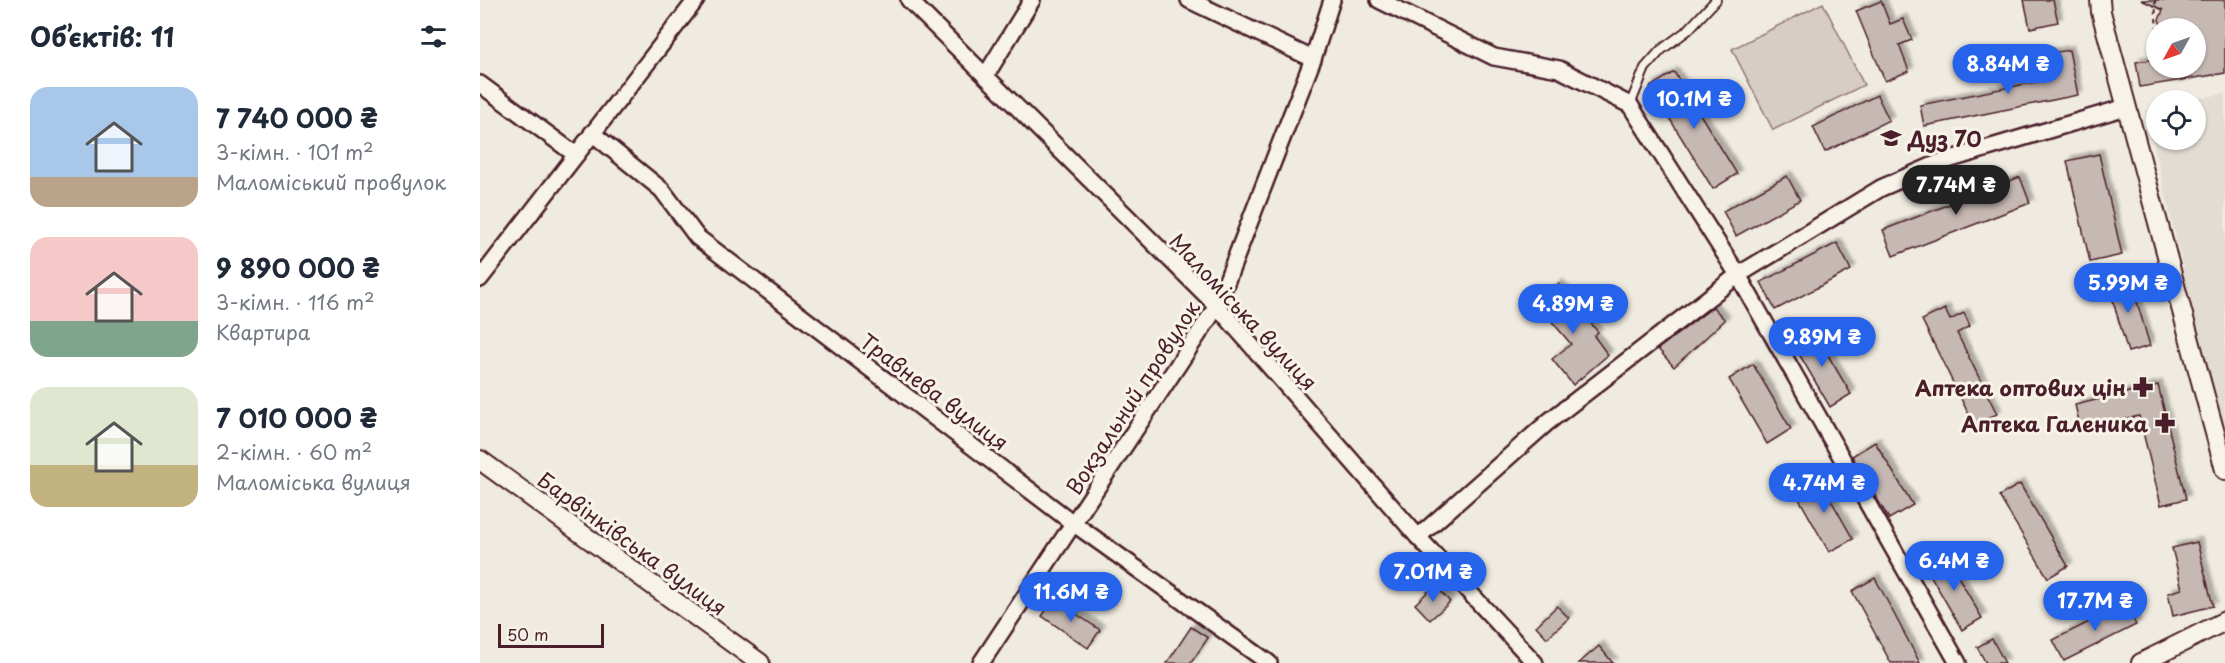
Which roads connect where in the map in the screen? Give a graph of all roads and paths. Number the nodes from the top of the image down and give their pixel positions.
1 (696, 0) edge
2 (909, 0) edge
3 (1032, 0) edge
4 (1189, 0) edge
5 (1332, 0) edge
6 (1379, 0) edge
7 (1716, 0) edge
8 (2100, 0) edge
9 (2155, 0) edge
10 (2156, 18) edge
11 (1313, 59) junction
12 (986, 75) junction
13 (480, 84) edge
14 (1630, 105) junction
15 (2126, 106) junction
16 (592, 134) junction
17 (576, 155) junction
18 (1738, 275) junction
19 (480, 279) edge
20 (1217, 306) junction
21 (480, 460) edge
22 (2225, 470) edge
23 (1073, 523) junction
24 (1418, 537) junction
25 (2225, 621) edge
26 (760, 663) edge
27 (981, 663) edge
28 (1269, 663) edge
29 (1535, 663) edge
30 (1958, 663) edge
31 (2141, 663) edge

1 - 16 street
2 - 12 street, Маломіська вулиця
3 - 12 street
4 - 11 street
5 - 11 street, Вокзальний провулок
6 - 14 street
7 - 14 lane
8 - 15 street
9 - 10 path
11 - 20 street, Вокзальний провулок
12 - 20 street, Маломіська вулиця
13 - 17 street
14 - 18 street
15 - 18 street
15 - 22 street
16 - 17 street
16 - 23 street, Травнева вулиця
17 - 19 street
18 - 24 street
18 - 30 street
20 - 23 street, Вокзальний провулок
20 - 24 street, Маломіська вулиця
21 - 26 street, Барвінківська вулиця
23 - 27 street, Вокзальний провулок
23 - 28 street, Травнева вулиця
24 - 29 street, Маломіська вулиця
25 - 31 street

